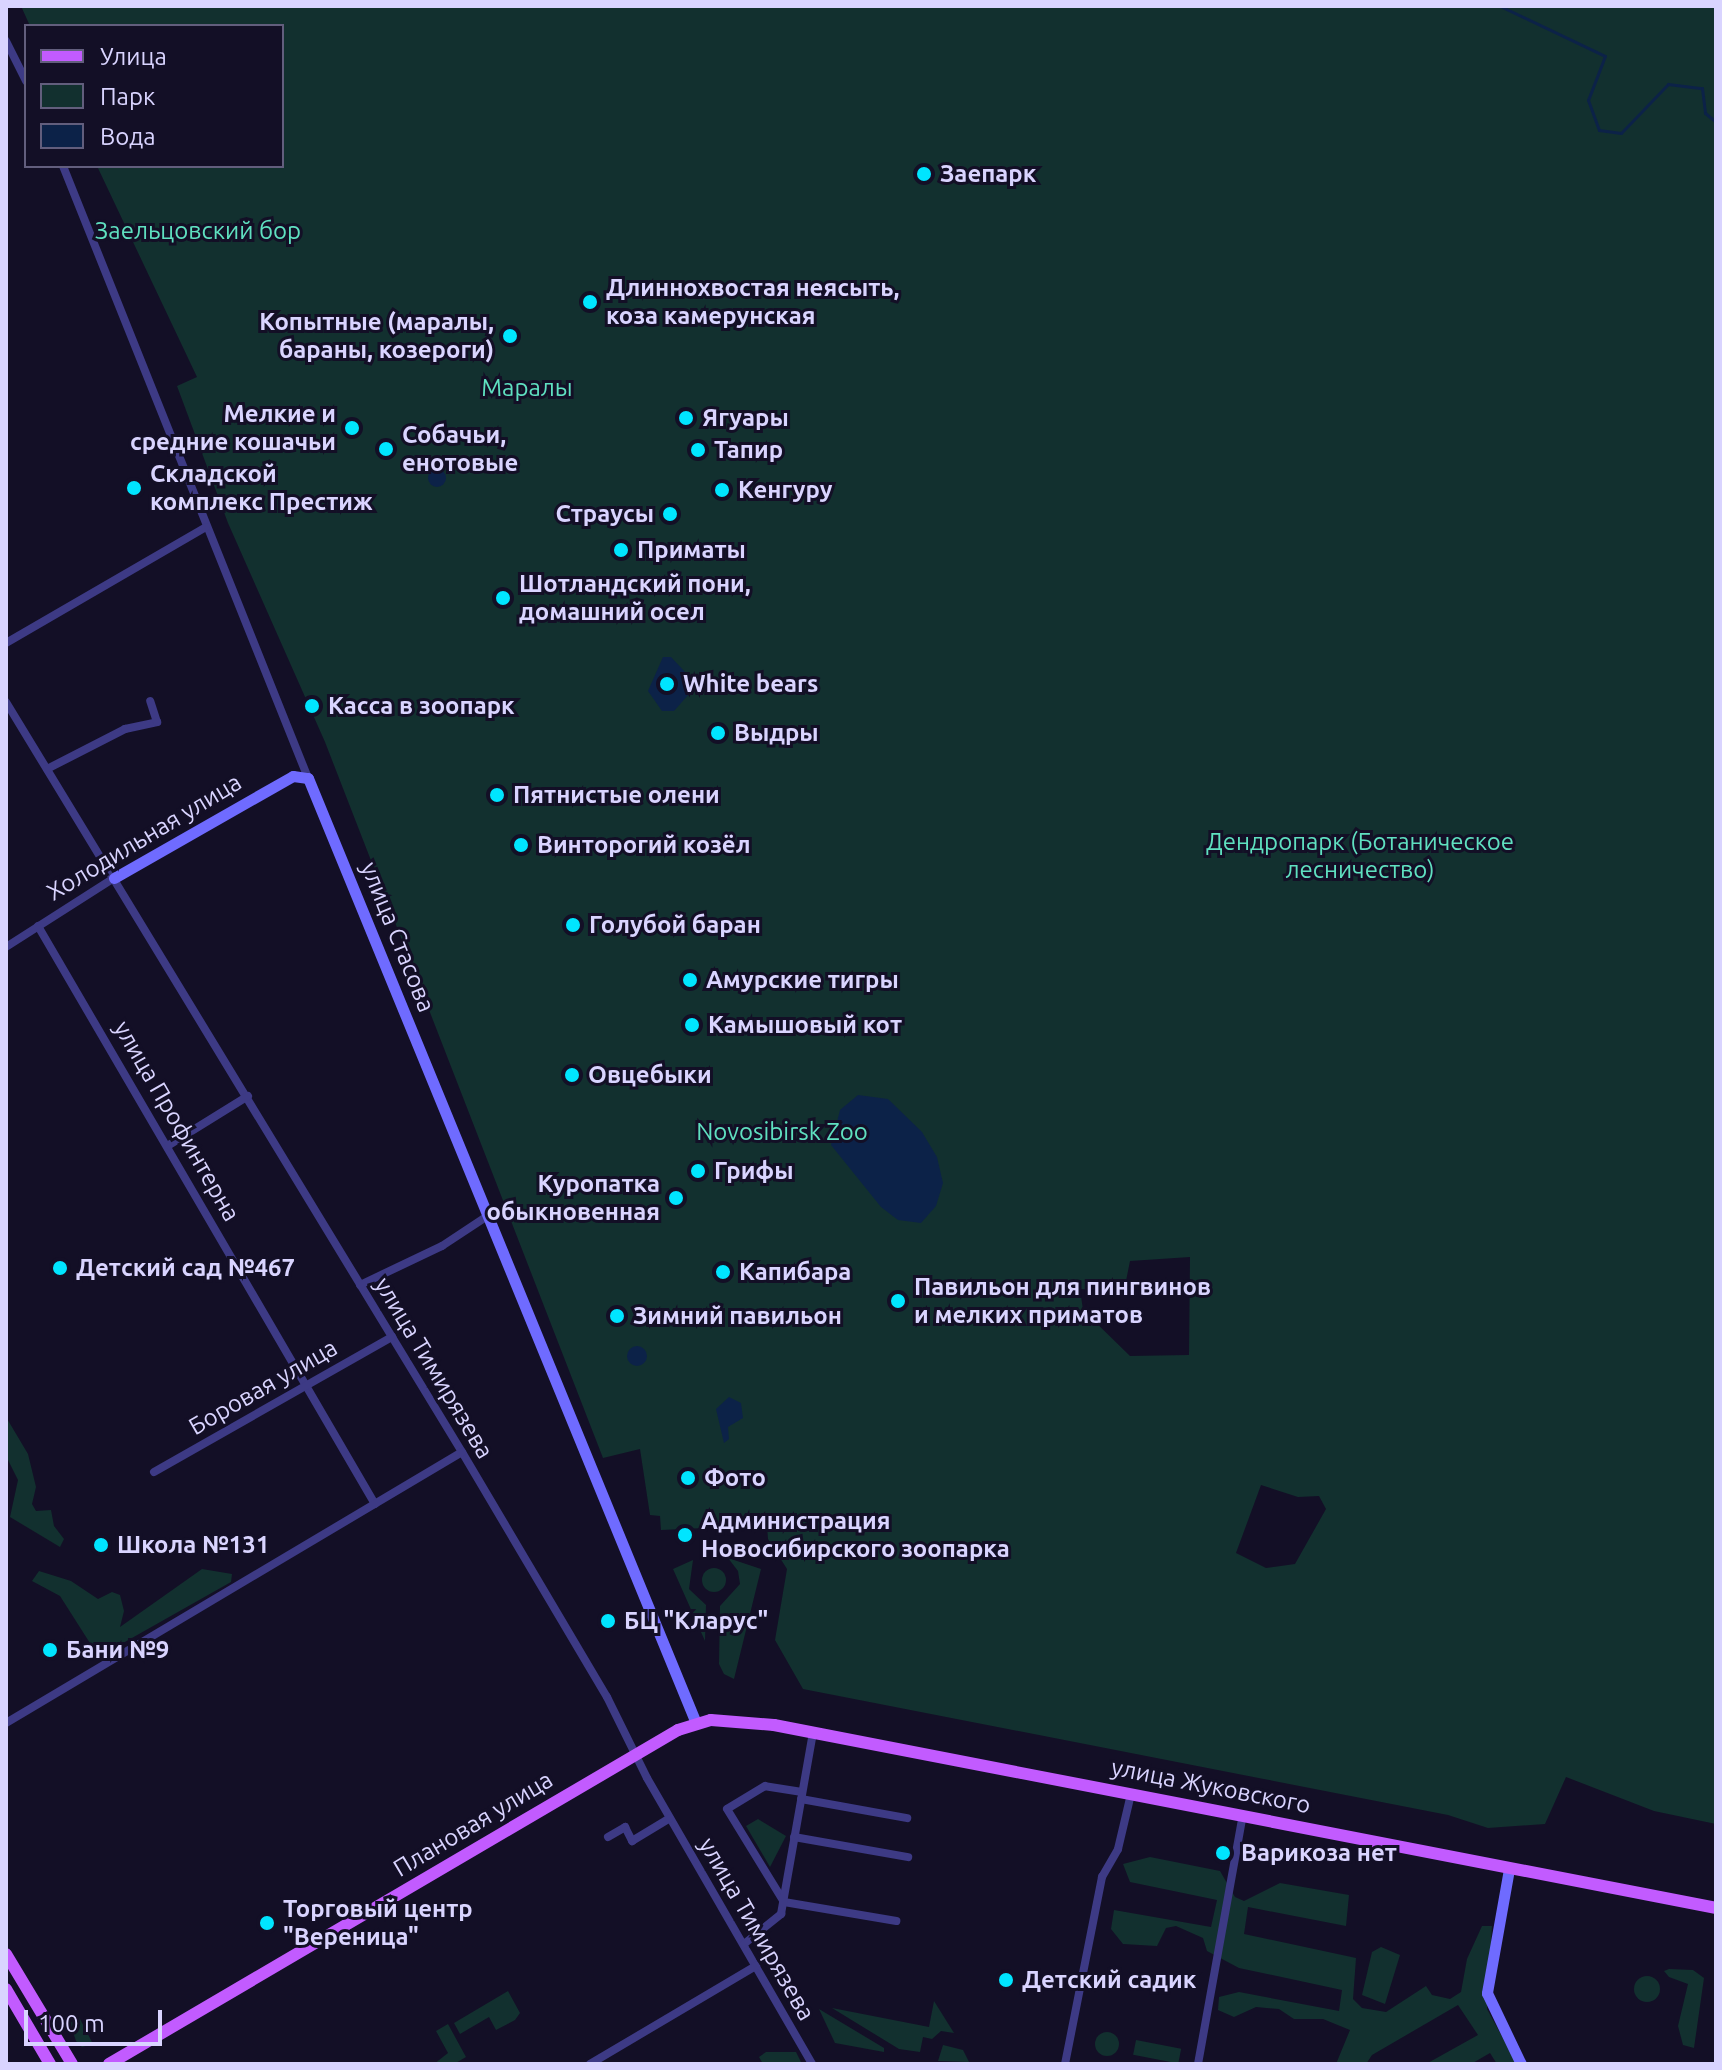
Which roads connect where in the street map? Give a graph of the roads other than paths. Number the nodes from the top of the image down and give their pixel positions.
1 (6, 41) edge
2 (24, 77) edge
3 (64, 168) edge
4 (206, 527) junction
5 (6, 643) edge
6 (150, 701) dead end
7 (6, 702) edge
8 (47, 769) junction
9 (308, 778) junction
10 (114, 878) junction
11 (38, 926) junction
12 (6, 947) edge
13 (248, 1096) junction
14 (169, 1145) junction
15 (489, 1215) junction
16 (360, 1285) junction
17 (392, 1337) junction
18 (305, 1387) junction
19 (462, 1452) junction
20 (154, 1472) dead end
21 (375, 1504) junction
22 (6, 1723) edge
23 (696, 1723) junction
24 (813, 1732) junction
25 (634, 1755) junction
26 (1131, 1794) junction
27 (801, 1795) junction
28 (1243, 1814) junction
29 (670, 1818) junction
30 (907, 1818) dead end
31 (608, 1837) dead end
32 (794, 1837) junction
33 (908, 1857) dead end
34 (1509, 1869) junction
35 (784, 1902) junction
36 (1716, 1908) edge
37 (896, 1921) dead end
38 (744, 1944) junction
39 (6, 1954) edge
40 (756, 1966) junction
41 (6, 1989) edge
42 (50, 2064) edge
43 (72, 2064) edge
44 (109, 2064) edge
45 (590, 2064) edge
46 (812, 2064) edge
47 (1065, 2064) edge
48 (1198, 2064) edge
49 (1521, 2064) edge

1 - 2 street
3 - 4 street, улица Стасова
4 - 5 street
4 - 9 street, улица Стасова
6 - 8 street
7 - 8 street, улица Тимирязева
8 - 10 street, улица Тимирязева
9 - 10 street, Холодильная улица
9 - 15 street, улица Стасова
10 - 11 street, Холодильная улица
10 - 13 street, улица Тимирязева
11 - 12 street, Холодильная улица
11 - 14 street, улица Профинтерна
13 - 14 street
13 - 16 street, улица Тимирязева
14 - 18 street, улица Профинтерна
15 - 16 street
15 - 23 street, улица Стасова
16 - 17 street, улица Тимирязева
17 - 18 street, Боровая улица
17 - 19 street, улица Тимирязева
18 - 20 street, Боровая улица
18 - 21 street, улица Профинтерна
19 - 21 street
19 - 25 street, улица Тимирязева
21 - 22 street
23 - 24 main road, улица Жуковского
23 - 25 main road, Плановая улица
24 - 26 main road, улица Жуковского
24 - 27 street
25 - 29 street, улица Тимирязева
25 - 44 main road, Плановая улица
26 - 28 main road, улица Жуковского
26 - 47 street
27 - 30 street
27 - 32 street
27 - 35 street
28 - 34 main road, улица Жуковского
28 - 48 street
29 - 31 street
29 - 38 street, улица Тимирязева
32 - 33 street
32 - 35 street
34 - 36 main road, улица Жуковского
34 - 49 street
35 - 37 street
35 - 38 street
38 - 40 street, улица Тимирязева
39 - 43 main road
40 - 45 street
40 - 46 street, улица Тимирязева
41 - 42 main road

